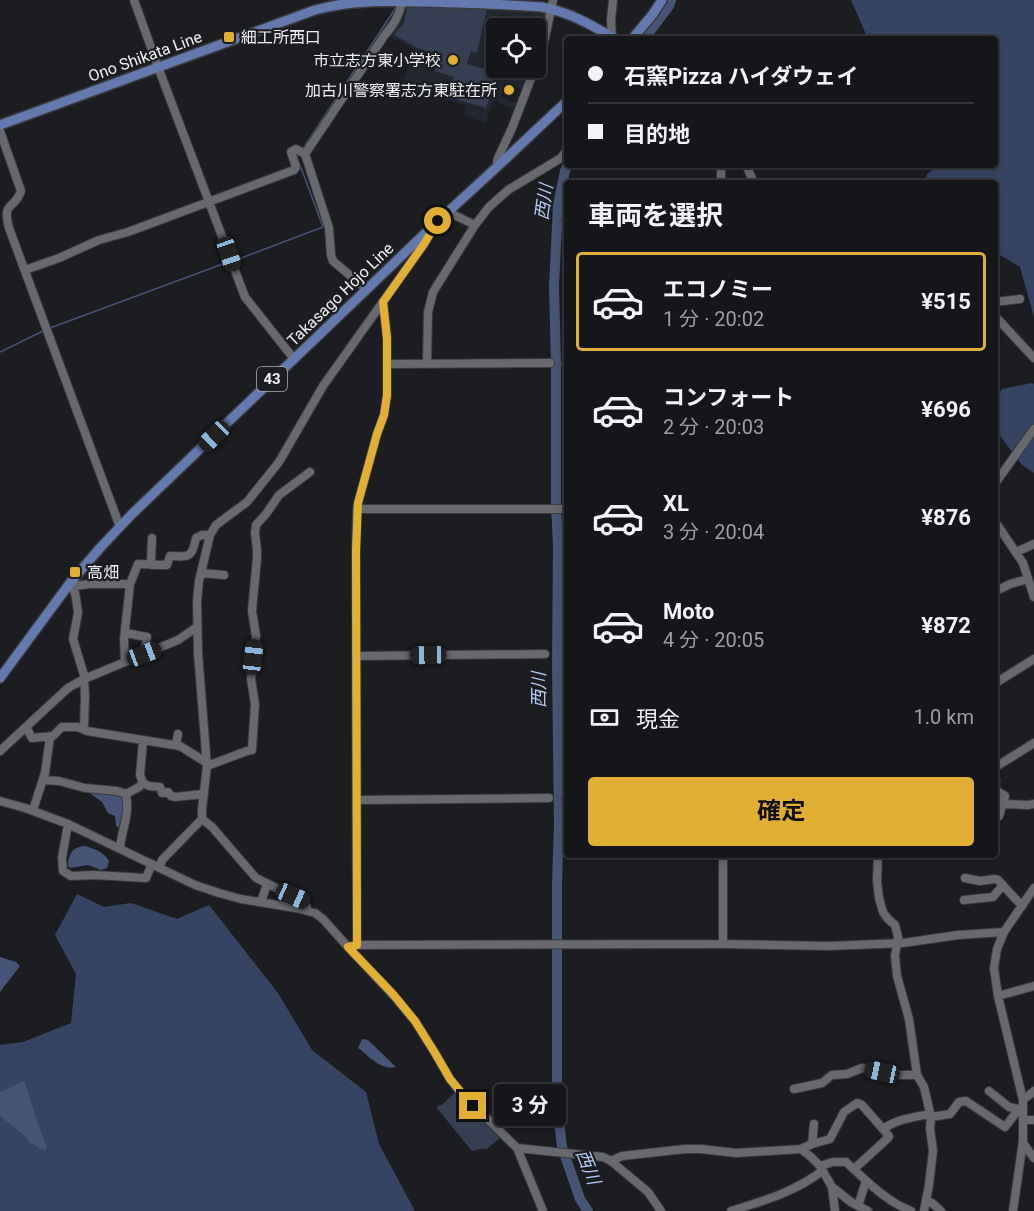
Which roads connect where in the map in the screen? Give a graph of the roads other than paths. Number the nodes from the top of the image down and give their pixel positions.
1 (134, 0) edge
2 (613, 0) edge
3 (398, 1) edge
4 (661, 1) edge
5 (552, 4) edge
6 (546, 33) edge
7 (610, 36) edge
8 (614, 36) edge
9 (635, 36) edge
10 (158, 67) junction
11 (532, 78) edge
12 (564, 104) edge
13 (0, 125) edge
14 (0, 131) edge
15 (305, 154) junction
16 (564, 154) edge
17 (499, 165) junction
18 (209, 202) junction
19 (448, 212) junction
20 (438, 221) junction
21 (475, 225) junction
22 (25, 270) junction
23 (366, 289) junction
24 (1020, 299) dead end
25 (383, 302) junction
26 (998, 302) edge
27 (998, 319) edge
28 (1034, 358) edge
29 (294, 359) junction
30 (427, 363) junction
31 (550, 363) dead end
32 (388, 364) junction
33 (1034, 429) edge
34 (310, 472) dead end
35 (998, 479) edge
36 (357, 509) junction
37 (564, 509) edge
38 (998, 526) edge
39 (120, 527) junction
40 (210, 534) junction
41 (152, 538) dead end
42 (1034, 544) edge
43 (1016, 552) junction
44 (152, 565) junction
45 (201, 573) junction
46 (224, 575) dead end
47 (1028, 579) junction
48 (70, 583) junction
49 (130, 584) junction
50 (998, 590) edge
51 (1034, 597) edge
52 (197, 627) junction
53 (125, 633) junction
54 (144, 654) junction
55 (545, 654) dead end
56 (357, 656) junction
57 (1034, 659) edge
58 (125, 661) junction
59 (0, 678) edge
60 (84, 679) junction
61 (998, 682) edge
62 (26, 727) junction
63 (84, 729) junction
64 (178, 734) dead end
65 (50, 737) junction
66 (143, 741) junction
67 (1034, 743) edge
68 (176, 746) junction
69 (0, 751) edge
70 (207, 764) junction
71 (998, 766) edge
72 (43, 780) junction
73 (143, 783) junction
74 (998, 792) edge
75 (126, 794) junction
76 (203, 794) junction
77 (549, 798) dead end
78 (357, 800) junction
79 (0, 801) edge
80 (1003, 804) junction
81 (1034, 804) edge
82 (33, 810) junction
83 (999, 816) dead end
84 (202, 819) junction
85 (68, 824) junction
86 (120, 848) junction
87 (723, 858) edge
88 (878, 858) edge
89 (155, 866) junction
90 (965, 878) dead end
91 (267, 884) junction
92 (1003, 885) junction
93 (1034, 888) edge
94 (964, 900) dead end
95 (261, 902) junction
96 (1022, 906) junction
97 (308, 911) junction
98 (1004, 932) junction
99 (898, 943) junction
100 (723, 944) junction
101 (353, 946) junction
102 (1034, 986) edge
103 (998, 996) junction
104 (918, 1075) junction
105 (794, 1089) dead end
106 (989, 1091) dead end
107 (1034, 1091) edge
108 (1022, 1106) junction
109 (930, 1115) junction
110 (1024, 1120) junction
111 (1034, 1120) edge
112 (814, 1124) dead end
113 (883, 1128) junction
114 (1023, 1143) junction
115 (812, 1144) junction
116 (517, 1148) junction
117 (801, 1149) junction
118 (1034, 1158) edge
119 (611, 1161) junction
120 (821, 1169) junction
121 (854, 1169) junction
122 (866, 1181) junction
123 (832, 1187) junction
124 (926, 1200) junction
125 (858, 1208) edge
126 (543, 1211) edge
127 (662, 1211) edge
128 (731, 1211) edge
129 (835, 1211) edge
130 (868, 1211) edge
131 (911, 1211) edge
132 (924, 1211) edge
133 (941, 1211) edge
134 (1013, 1211) edge

1 - 10 street
2 - 8 street
3 - 5 main road, Ono Shikata Line
3 - 10 main road, Ono Shikata Line
3 - 15 street
4 - 9 main road
5 - 6 street
5 - 7 main road, Ono Shikata Line
10 - 13 main road, Ono Shikata Line
10 - 18 street
11 - 17 street
12 - 17 main road, Takasago Hojo Line / 43
14 - 22 street
15 - 18 street
15 - 23 street
16 - 21 street
17 - 19 main road, Takasago Hojo Line / 43
18 - 22 street
18 - 29 street
19 - 20 main road, Takasago Hojo Line / 43
19 - 21 street
20 - 23 main road, Takasago Hojo Line / 43
20 - 25 street
21 - 30 street
22 - 39 street
23 - 29 main road, Takasago Hojo Line / 43
24 - 26 street
25 - 32 street
25 - 40 street
27 - 28 street
29 - 39 main road, Takasago Hojo Line / 43
30 - 31 street
30 - 32 street
32 - 36 street
33 - 35 street
34 - 70 street
36 - 37 street
36 - 56 street
38 - 43 street
39 - 48 main road, Takasago Hojo Line / 43
40 - 44 street
40 - 45 street
41 - 44 street
42 - 43 street
43 - 47 street
44 - 49 street
45 - 46 street
45 - 52 street
47 - 50 street
47 - 51 street
48 - 49 street
48 - 59 main road, Takasago Hojo Line / 43
48 - 60 street
49 - 53 street
52 - 54 street
52 - 70 street
53 - 54 street
53 - 58 street
54 - 58 street
55 - 56 street
56 - 78 street
57 - 61 street
58 - 60 street
60 - 62 street
60 - 63 street
62 - 65 street
62 - 69 street
63 - 65 street
63 - 66 street
64 - 68 street
65 - 72 street
66 - 68 street
66 - 73 street
67 - 71 street
68 - 70 street
70 - 76 street
72 - 75 street
72 - 82 street
73 - 75 street
73 - 76 street
74 - 80 street
75 - 86 street
76 - 84 street
77 - 78 street
78 - 101 street
79 - 82 street
80 - 81 street
80 - 83 street
82 - 85 street
84 - 89 street
84 - 91 street
85 - 86 street
85 - 89 street
86 - 89 street
87 - 100 street
88 - 99 street
89 - 95 street
90 - 92 street
91 - 95 street
91 - 97 street
92 - 94 street
92 - 96 street
93 - 96 street
95 - 97 street
96 - 98 street
97 - 101 street
98 - 99 street
98 - 103 street
99 - 100 street
99 - 104 street
100 - 101 street
101 - 116 street
102 - 103 street
103 - 108 street
104 - 105 street
104 - 109 street
106 - 108 street
107 - 108 street
108 - 109 street
108 - 110 street
109 - 113 street
109 - 124 street
110 - 111 street
110 - 114 street
112 - 115 street
113 - 115 street
113 - 121 street
114 - 118 street
114 - 134 street
115 - 117 street
116 - 119 street
116 - 126 street
117 - 119 street
117 - 120 street
119 - 127 street
120 - 121 street
120 - 123 street
120 - 128 street
121 - 122 street
122 - 125 street
122 - 131 street
123 - 125 street
123 - 129 street
124 - 132 street
124 - 133 street
125 - 130 street

